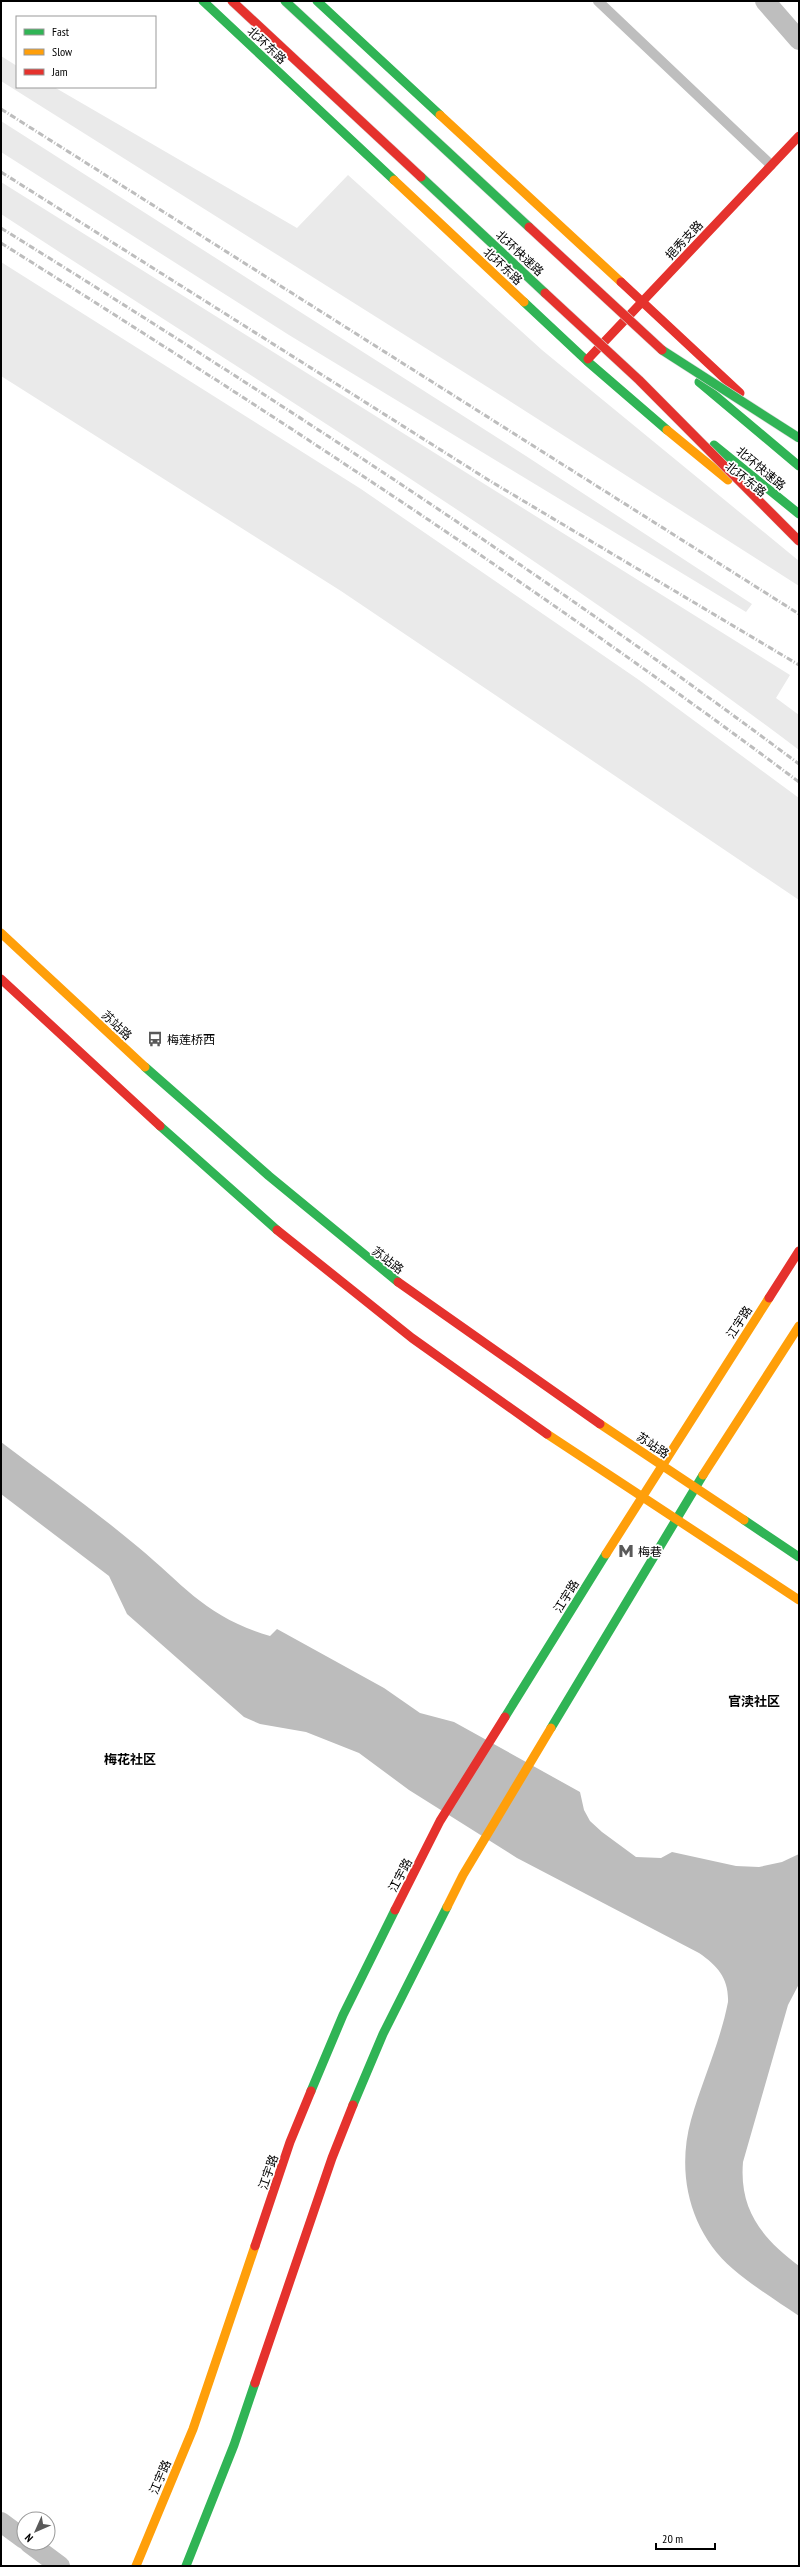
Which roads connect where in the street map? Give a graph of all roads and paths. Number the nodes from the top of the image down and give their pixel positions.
1 (203, 1) edge
2 (231, 1) edge
3 (286, 1) edge
4 (317, 1) edge
5 (598, 1) edge
6 (765, 1) edge
7 (799, 40) edge
8 (799, 136) edge
9 (771, 165) junction
10 (641, 302) junction
11 (666, 354) junction
12 (586, 361) junction
13 (639, 380) junction
14 (799, 438) edge
15 (799, 443) edge
16 (799, 466) edge
17 (799, 514) edge
18 (799, 535) edge
19 (799, 541) edge
20 (1, 933) edge
21 (1, 980) edge
22 (799, 1251) edge
23 (799, 1326) edge
24 (662, 1465) junction
25 (696, 1486) junction
26 (641, 1498) junction
27 (676, 1519) junction
28 (799, 1557) edge
29 (799, 1600) edge
30 (1, 2522) edge
31 (16, 2533) edge
32 (40, 2551) edge
33 (60, 2566) edge
34 (136, 2566) edge
35 (186, 2566) edge

1 - 12 main road, 北环东路
2 - 13 main road, 北环快速路, bridge
3 - 11 main road, bridge
4 - 10 main road
5 - 9 lane
6 - 7 street
8 - 9 main road, 挹秀支路
9 - 10 main road, 挹秀支路
10 - 12 main road, 挹秀支路
10 - 15 main road
11 - 14 main road, bridge
11 - 16 main road, bridge
12 - 18 main road, 北环东路
13 - 17 main road, 北环快速路, bridge
13 - 19 main road, bridge
20 - 24 main road, 苏站路
21 - 26 main road
22 - 24 main road, 江宇路
23 - 25 main road
24 - 25 main road, 苏站路
24 - 26 main road, 江宇路
25 - 27 main road
25 - 28 main road, 苏站路
26 - 27 main road
26 - 34 main road, 江宇路
27 - 29 main road
27 - 35 main road
30 - 31 street
32 - 33 street

